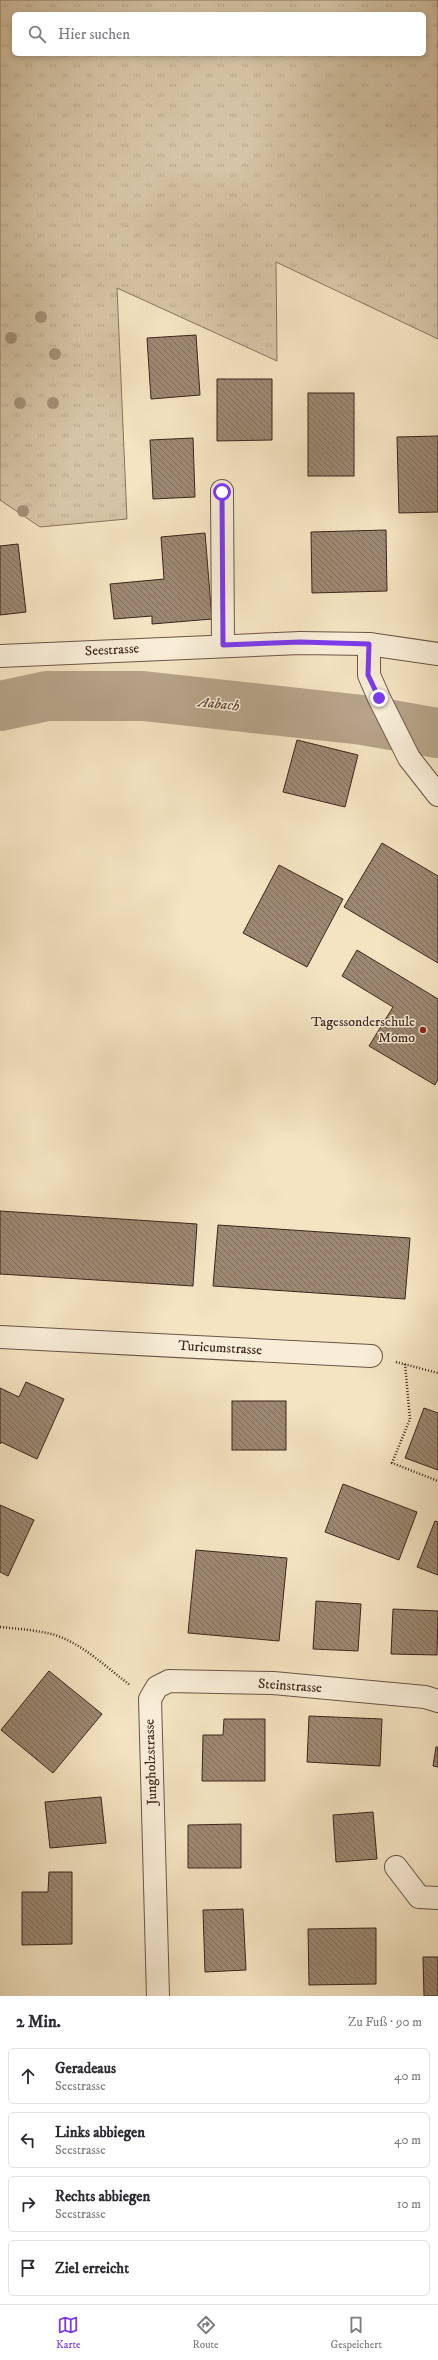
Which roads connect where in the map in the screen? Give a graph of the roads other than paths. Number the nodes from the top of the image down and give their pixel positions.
1 (222, 492) dead end
2 (369, 644) junction
3 (223, 645) junction
4 (438, 654) edge
5 (0, 656) edge
6 (438, 795) edge
7 (0, 1337) edge
8 (371, 1356) road end
9 (150, 1699) joint
10 (438, 1701) edge
11 (396, 1867) dead end
12 (438, 1898) edge
13 (158, 1996) edge

1 - 3 street
2 - 3 street, Seestrasse
2 - 4 street, Seestrasse
2 - 6 street
3 - 5 street, Seestrasse
7 - 8 street, Turicumstrasse
9 - 10 street, Steinstrasse
9 - 13 street, Jungholzstrasse
11 - 12 street

